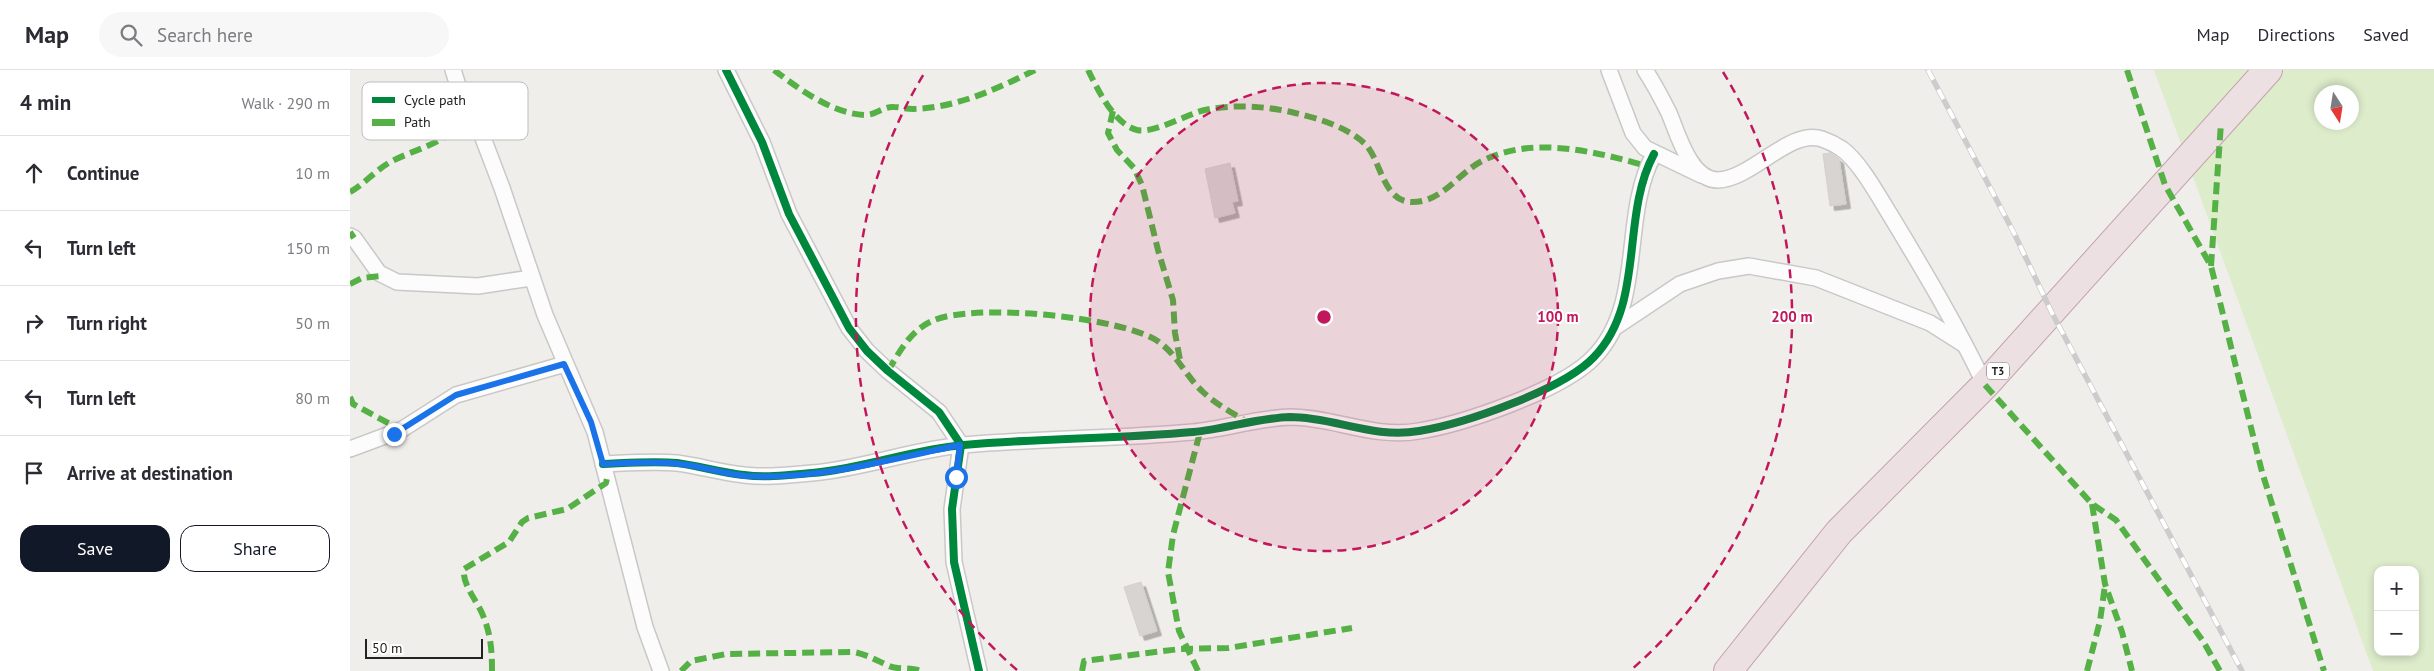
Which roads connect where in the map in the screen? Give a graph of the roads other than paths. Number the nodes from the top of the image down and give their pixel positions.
1 (453, 70) edge
2 (726, 70) edge
3 (1609, 70) edge
4 (1646, 70) edge
5 (2268, 70) edge
6 (457, 82) edge
7 (483, 140) edge
8 (1654, 154) junction
9 (1703, 176) junction
10 (350, 236) edge
11 (531, 278) junction
12 (1617, 326) junction
13 (1966, 346) junction
14 (564, 364) junction
15 (1985, 386) junction
16 (960, 445) junction
17 (350, 449) edge
18 (603, 464) junction
19 (661, 671) edge
20 (979, 671) edge
21 (1728, 671) edge

1 - 6 street
2 - 16 street
3 - 8 street
4 - 9 street
5 - 15 highway, T3
7 - 11 street
8 - 9 street
8 - 12 street
9 - 13 street
10 - 11 street
11 - 14 street
12 - 13 street
12 - 16 street
13 - 15 street
14 - 17 street
14 - 18 street
15 - 21 highway, T3
16 - 18 street
16 - 20 street
18 - 19 street

